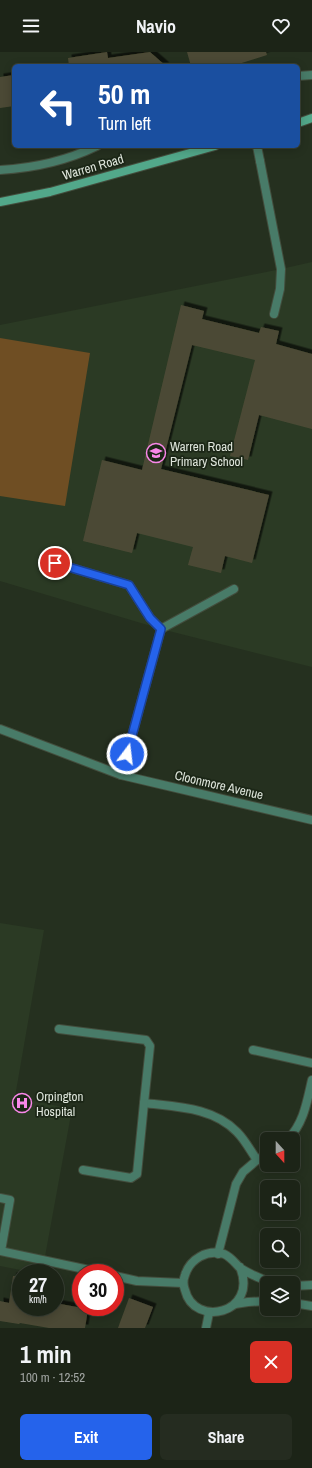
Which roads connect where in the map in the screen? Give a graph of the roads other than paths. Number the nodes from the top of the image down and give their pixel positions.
1 (312, 75) edge
2 (300, 76) edge
3 (312, 118) edge
4 (300, 121) edge
5 (92, 148) edge
6 (208, 148) edge
7 (257, 148) edge
8 (0, 170) edge
9 (0, 202) edge
10 (274, 314) dead end
11 (55, 563) dead end
12 (234, 589) dead end
13 (161, 629) junction
14 (0, 729) edge
15 (121, 775) junction
16 (312, 820) edge
17 (60, 1029) dead end
18 (253, 1050) dead end
19 (312, 1063) edge
20 (312, 1080) edge
21 (144, 1103) junction
22 (293, 1132) edge
23 (260, 1158) edge
24 (256, 1160) junction
25 (84, 1170) dead end
26 (0, 1198) edge
27 (0, 1251) edge
28 (218, 1254) junction
29 (72, 1266) edge
30 (240, 1267) junction
31 (124, 1278) edge
32 (260, 1278) edge
33 (183, 1283) junction
34 (312, 1285) edge
35 (300, 1286) edge
36 (260, 1301) edge
37 (235, 1304) junction
38 (300, 1304) edge
39 (312, 1306) edge
40 (209, 1313) junction
41 (206, 1328) edge

1 - 2 street
3 - 4 street
5 - 8 street, Warren Road
6 - 9 street, Warren Road
7 - 10 street
11 - 13 street
12 - 13 street
13 - 15 street
14 - 15 street, Cloonmore Avenue
15 - 16 street, Cloonmore Avenue
17 - 21 street
18 - 19 street
20 - 22 street
21 - 24 street
21 - 25 street
23 - 24 street
24 - 28 street
26 - 27 street
27 - 29 street
28 - 30 street
28 - 33 street
30 - 32 street
30 - 37 street
31 - 33 street
33 - 40 street
34 - 35 street
36 - 37 street
37 - 40 street
38 - 39 street
40 - 41 street

